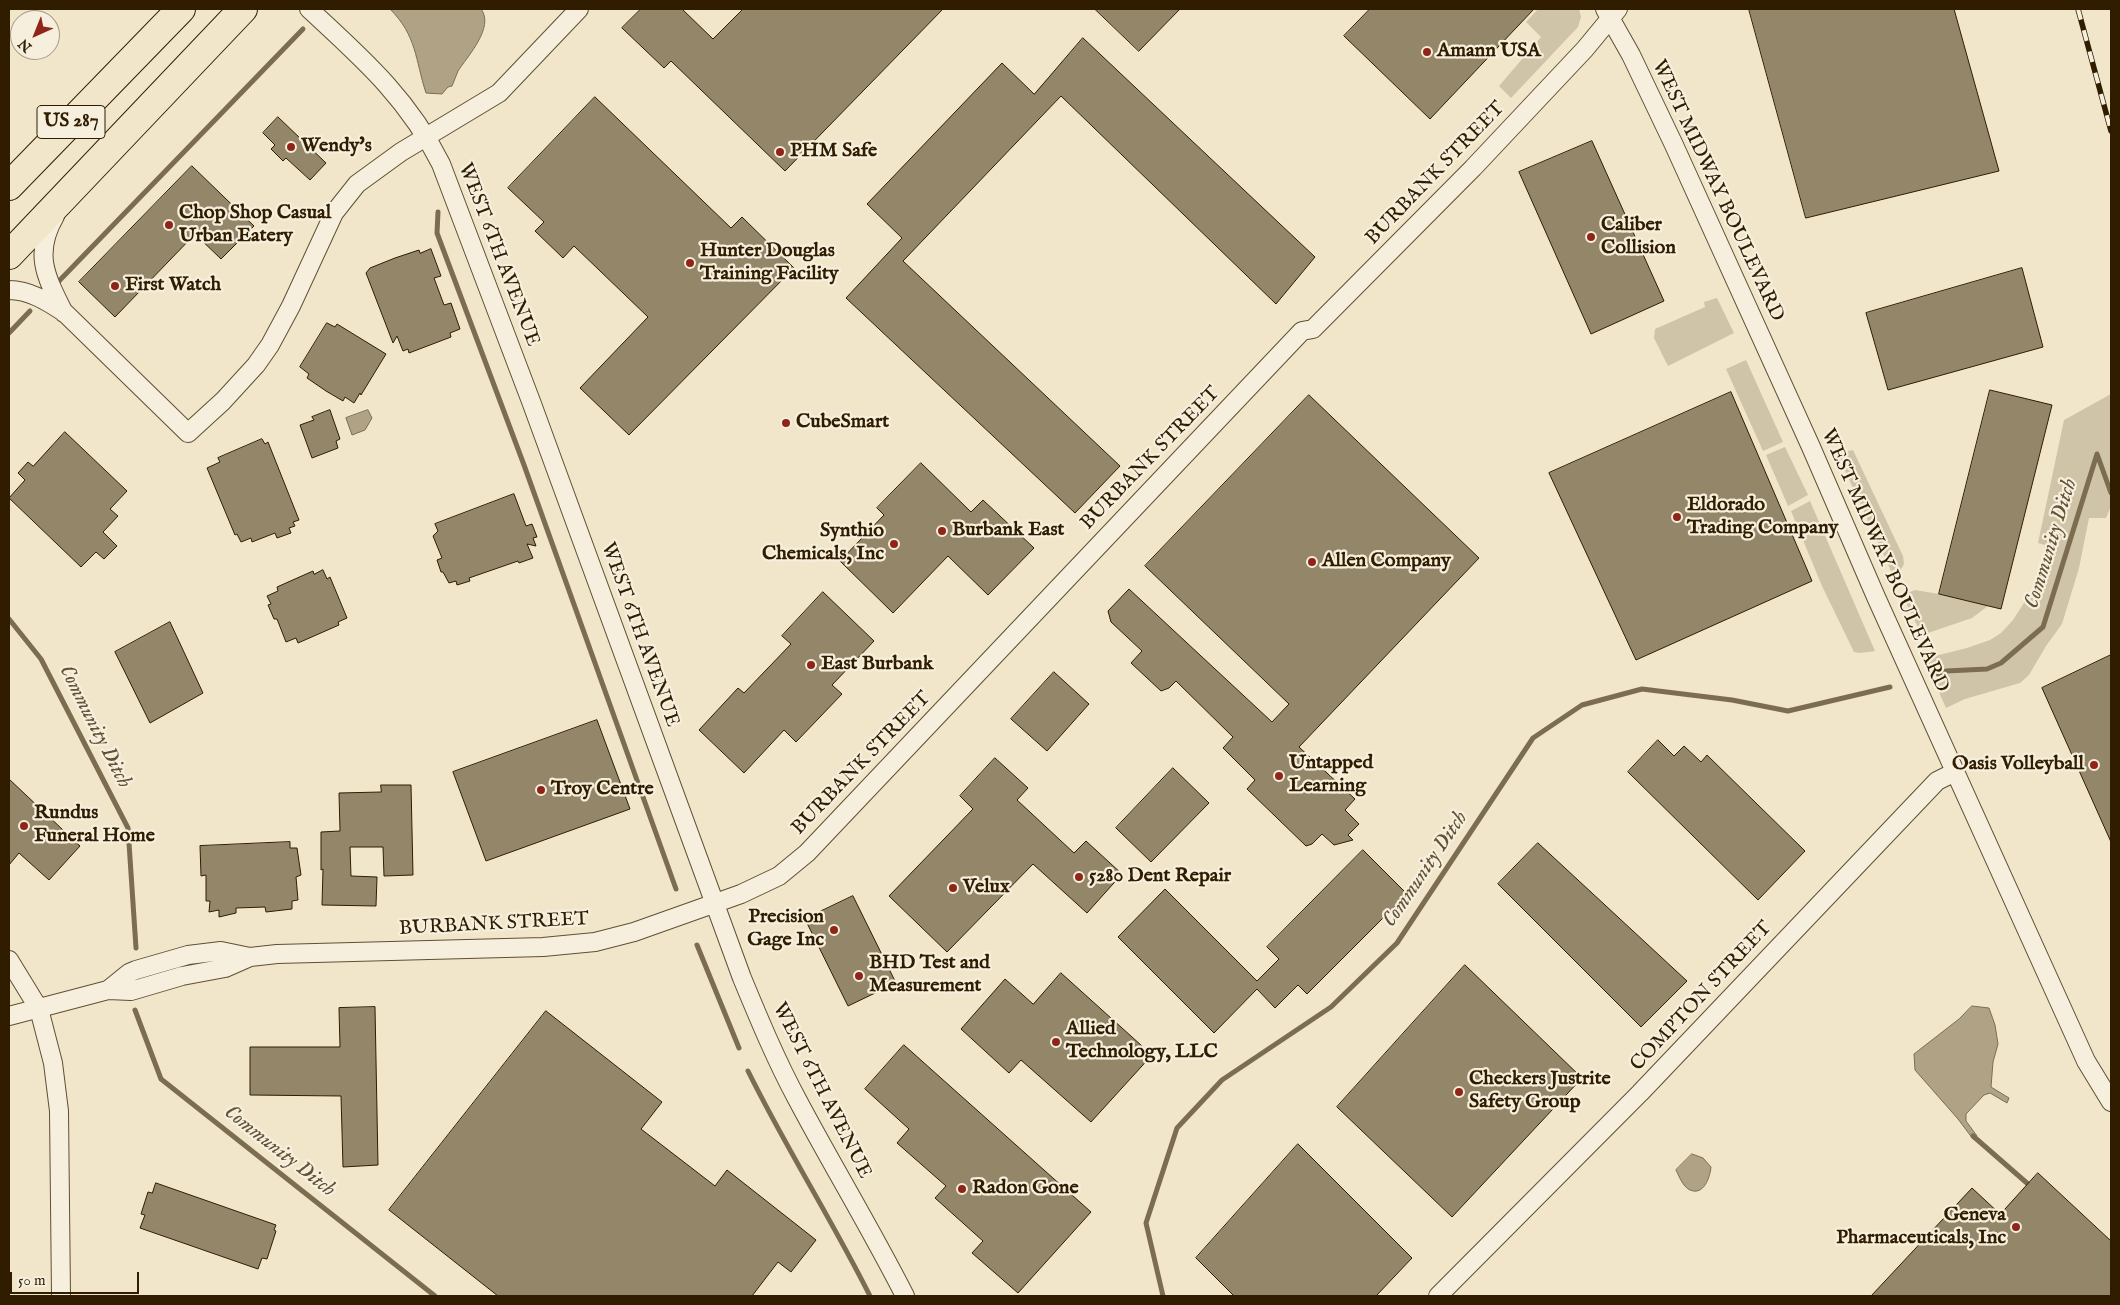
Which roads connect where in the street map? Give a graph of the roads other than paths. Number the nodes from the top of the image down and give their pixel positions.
1 (180, 9) edge
2 (243, 9) edge
3 (309, 9) edge
4 (579, 9) edge
5 (1611, 12) edge
6 (427, 136) junction
7 (9, 186) edge
8 (70, 191) junction
9 (9, 255) edge
10 (9, 290) edge
11 (65, 313) junction
12 (1955, 772) junction
13 (715, 904) junction
14 (9, 960) edge
15 (39, 1009) junction
16 (9, 1016) edge
17 (2111, 1102) edge
18 (61, 1296) edge
19 (905, 1296) edge
20 (1438, 1296) edge

1 - 7 main road, US 287
2 - 8 main road, US 287
3 - 6 street, WEST 6TH AVENUE
4 - 6 street
5 - 12 street, WEST MIDWAY BOULEVARD
5 - 13 street, BURBANK STREET
6 - 11 street
6 - 13 street, WEST 6TH AVENUE
8 - 9 main road, US 287
8 - 11 street
10 - 11 street
12 - 17 street, WEST MIDWAY BOULEVARD
12 - 20 street, COMPTON STREET
13 - 15 street, BURBANK STREET
13 - 19 street, WEST 6TH AVENUE
14 - 15 street
15 - 16 street, BURBANK STREET
15 - 18 street

